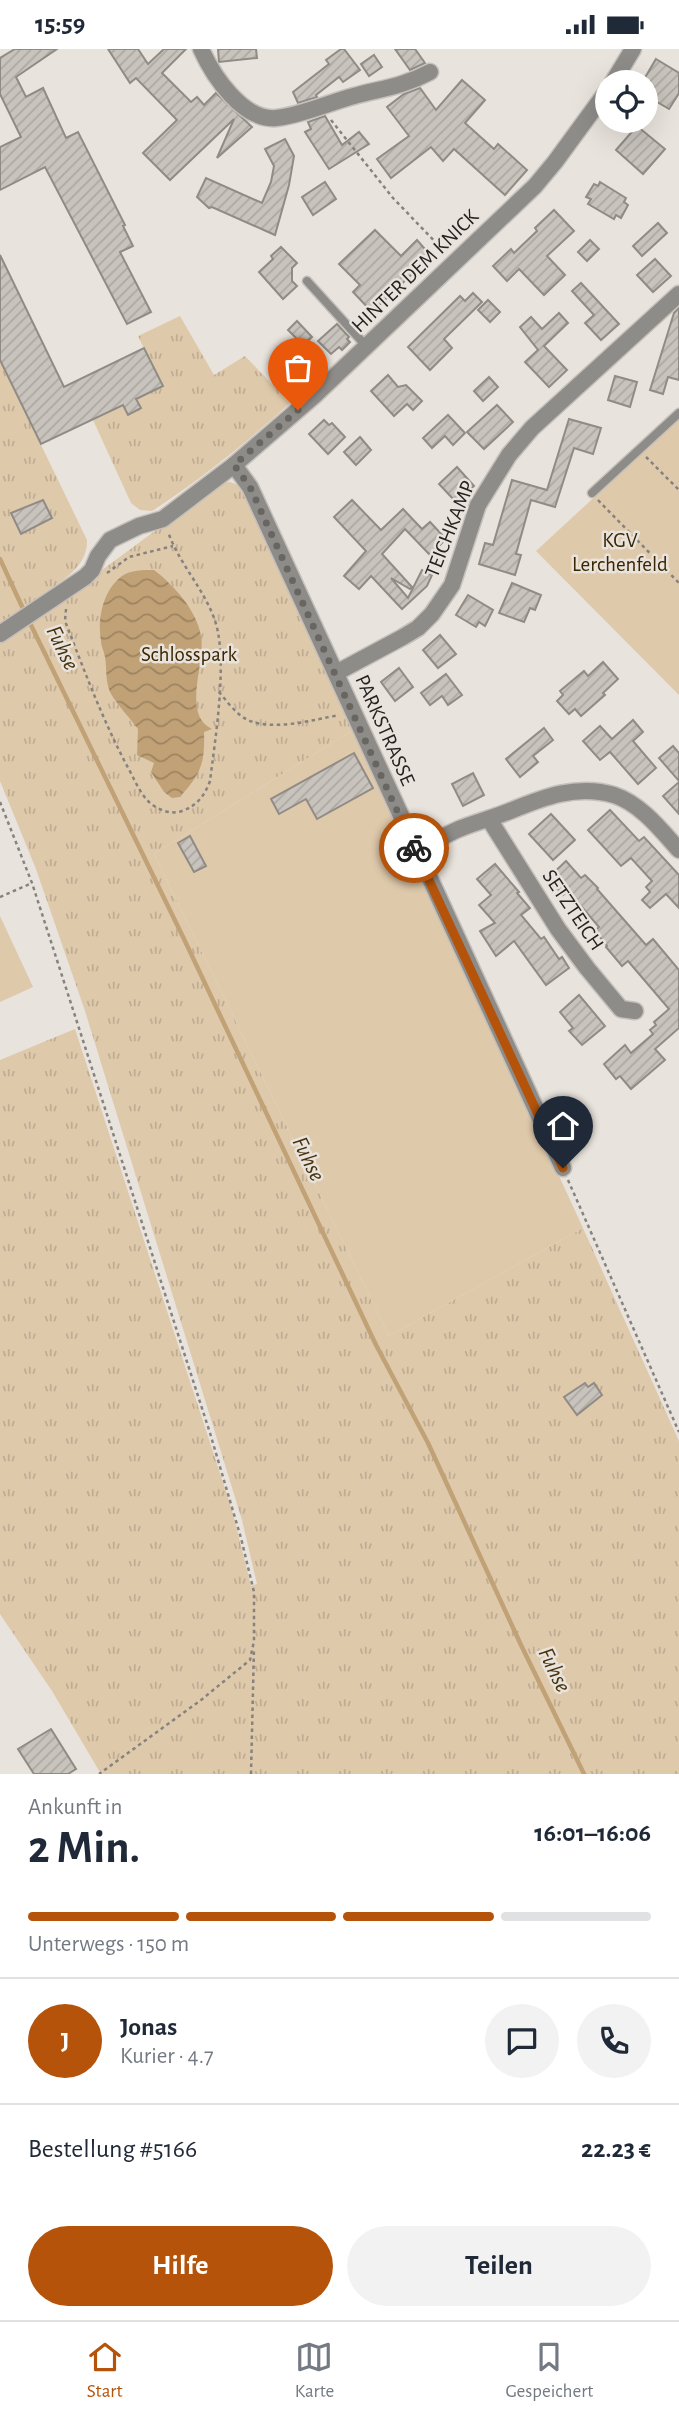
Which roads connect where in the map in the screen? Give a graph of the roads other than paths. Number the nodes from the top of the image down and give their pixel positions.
1 (201, 49) edge
2 (633, 49) edge
3 (620, 70) edge
4 (430, 72) dead end
5 (595, 108) edge
6 (307, 281) dead end
7 (679, 294) edge
8 (367, 347) junction
9 (679, 413) edge
10 (234, 465) junction
11 (592, 493) road end
12 (0, 634) edge
13 (336, 673) junction
14 (489, 819) junction
15 (415, 850) junction
16 (679, 851) edge
17 (635, 1011) dead end
18 (563, 1168) road end

1 - 4 street
2 - 3 street
5 - 8 street, HINTER DEM KNICK
6 - 8 lane
7 - 13 street, TEICHKAMP
8 - 10 street, HINTER DEM KNICK
9 - 11 lane
10 - 12 street, HINTER DEM KNICK
10 - 13 street, PARKSTRASSE
13 - 15 street, PARKSTRASSE
14 - 15 street
14 - 16 street
14 - 17 street, SETZTEICH
15 - 18 street, PARKSTRASSE

